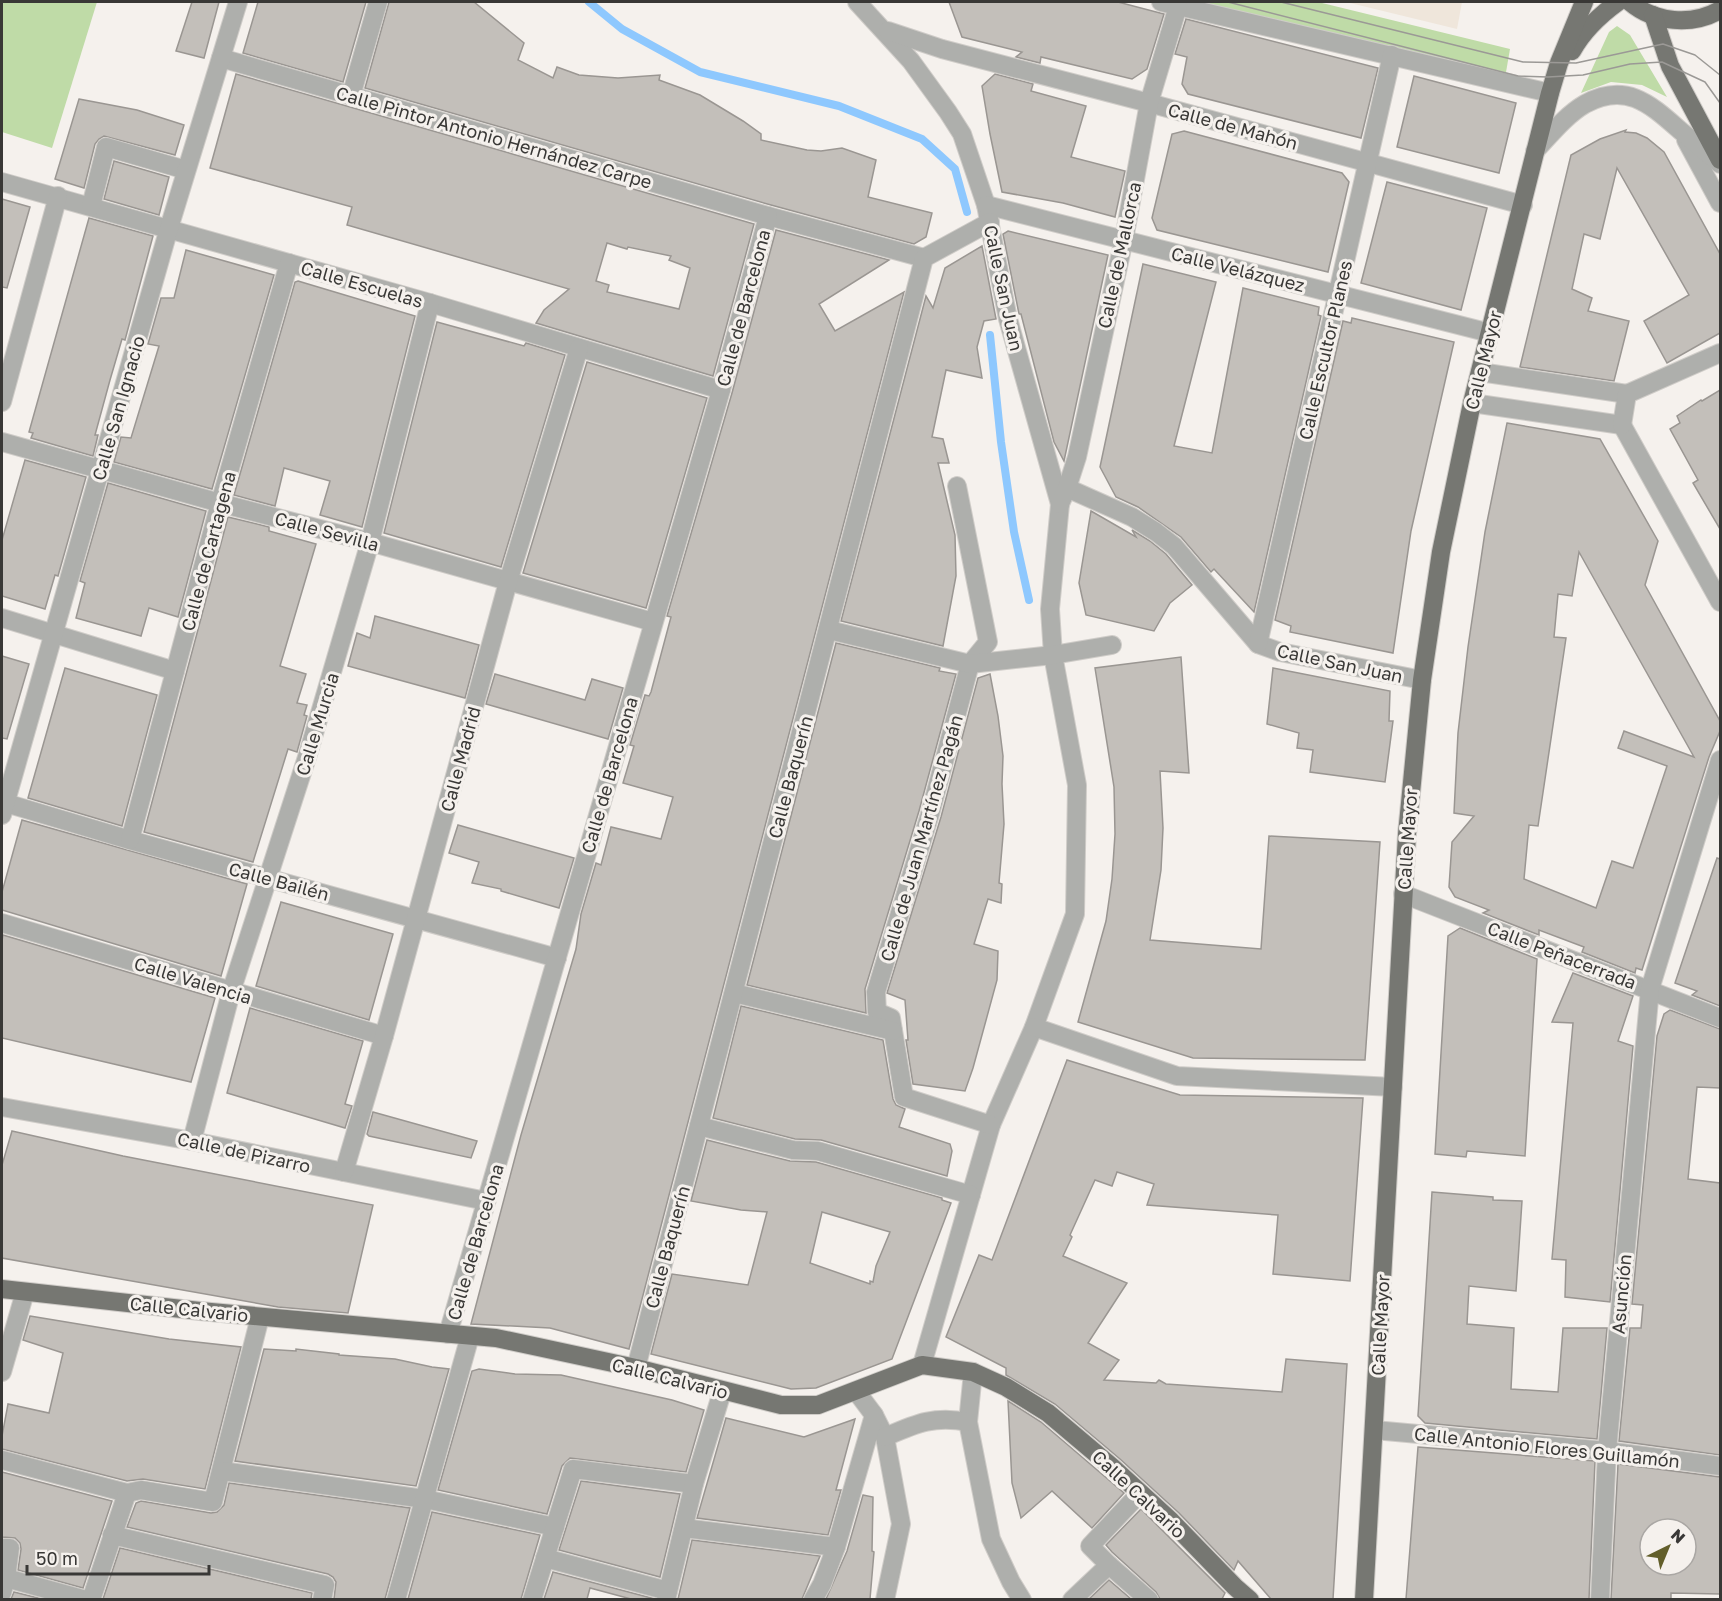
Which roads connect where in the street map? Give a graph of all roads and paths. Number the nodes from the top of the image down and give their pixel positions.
1 (238, 2) edge
2 (378, 2) edge
3 (857, 2) edge
4 (1584, 2) edge
5 (1618, 2) edge
6 (1630, 2) edge
7 (1170, 4) edge
8 (1720, 10) edge
9 (1653, 15) junction
10 (883, 29) junction
11 (942, 49) junction
12 (1392, 55) junction
13 (221, 58) junction
14 (926, 82) junction
15 (1550, 93) junction
16 (351, 96) junction
17 (1149, 103) junction
18 (1681, 131) junction
19 (1535, 152) junction
20 (1720, 159) edge
21 (1368, 163) junction
22 (1720, 164) edge
23 (186, 170) junction
24 (2, 182) edge
25 (58, 196) junction
26 (1720, 203) edge
27 (1523, 205) junction
28 (91, 206) junction
29 (988, 213) junction
30 (768, 216) junction
31 (169, 228) junction
32 (1124, 239) junction
33 (924, 258) junction
34 (289, 263) junction
35 (1338, 294) junction
36 (430, 303) junction
37 (1490, 333) junction
38 (579, 348) junction
39 (1720, 353) edge
40 (1480, 372) junction
41 (721, 390) junction
42 (1628, 394) junction
43 (2, 402) edge
44 (1472, 403) junction
45 (1622, 425) junction
46 (2, 442) edge
47 (100, 471) junction
48 (957, 486) dead end
49 (1064, 496) junction
50 (220, 503) junction
51 (370, 542) junction
52 (508, 582) junction
53 (1720, 602) edge
54 (2, 618) edge
55 (653, 622) junction
56 (829, 630) junction
57 (53, 634) junction
58 (1258, 644) junction
59 (1112, 645) dead end
60 (1053, 655) junction
61 (970, 664) junction
62 (175, 671) junction
63 (1422, 680) junction
64 (1720, 760) edge
65 (3, 807) edge
66 (130, 840) junction
67 (268, 878) junction
68 (1403, 894) junction
69 (416, 919) junction
70 (2, 923) edge
71 (557, 958) junction
72 (1650, 989) junction
73 (231, 992) junction
74 (734, 993) junction
75 (1720, 1018) edge
76 (1034, 1027) junction
77 (893, 1032) junction
78 (384, 1036) junction
79 (1393, 1087) junction
80 (2, 1107) edge
81 (699, 1125) junction
82 (991, 1125) junction
83 (192, 1141) junction
84 (344, 1172) junction
85 (971, 1195) junction
86 (486, 1202) junction
87 (2, 1289) edge
88 (25, 1292) junction
89 (260, 1317) junction
90 (448, 1334) junction
91 (470, 1336) junction
92 (922, 1365) junction
93 (636, 1368) junction
94 (2, 1372) edge
95 (973, 1372) junction
96 (856, 1391) junction
97 (722, 1392) junction
98 (874, 1415) junction
99 (968, 1422) junction
100 (1374, 1430) junction
101 (885, 1437) junction
102 (1607, 1451) junction
103 (2, 1460) edge
104 (1720, 1466) edge
105 (222, 1471) junction
106 (694, 1484) junction
107 (127, 1493) junction
108 (1140, 1493) junction
109 (425, 1499) junction
110 (555, 1527) junction
111 (684, 1528) junction
112 (112, 1535) junction
113 (836, 1547) junction
114 (2, 1548) edge
115 (545, 1558) junction
116 (1109, 1565) junction
117 (4, 1585) edge
118 (1232, 1593) edge
119 (667, 1595) edge
120 (86, 1599) edge
121 (91, 1599) edge
122 (322, 1599) edge
123 (396, 1599) edge
124 (532, 1599) edge
125 (813, 1599) edge
126 (885, 1599) edge
127 (1022, 1599) edge
128 (1072, 1599) edge
129 (1149, 1599) edge
130 (1250, 1599) edge
131 (1364, 1599) edge
132 (1600, 1599) edge

1 - 13 street, Calle San Ignacio
2 - 16 street
3 - 10 street, Calle San Juan
4 - 15 main road
5 - 15 main road
6 - 9 main road
7 - 12 street
7 - 17 street, Calle de Mallorca
8 - 9 main road
9 - 20 main road
10 - 11 street, Calle de Mahón
10 - 14 street, Calle San Juan
11 - 14 street
11 - 17 street, Calle de Mahón
12 - 15 street
12 - 21 street, Calle Escultor Planes
13 - 16 street, Calle Pintor Antonio Hernández Carpe
13 - 23 street, Calle San Ignacio
14 - 29 street, Calle San Juan
15 - 19 main road, Calle Mayor
16 - 30 street, Calle Pintor Antonio Hernández Carpe
17 - 21 street, Calle de Mahón
17 - 32 street, Calle de Mallorca
18 - 19 street
18 - 22 street
18 - 26 street
19 - 27 main road, Calle Mayor
21 - 27 street, Calle de Mahón
21 - 35 street, Calle Escultor Planes
23 - 28 street
23 - 31 street, Calle San Ignacio
24 - 25 street, Calle Escuelas
25 - 28 street, Calle Escuelas
25 - 43 street
27 - 37 main road, Calle Mayor
28 - 31 street, Calle Escuelas
29 - 32 street, Calle Velázquez
29 - 33 street
29 - 49 street, Calle San Juan
30 - 33 street, Calle Pintor Antonio Hernández Carpe
30 - 41 street, Calle de Barcelona
31 - 34 street, Calle Escuelas
31 - 47 street, Calle San Ignacio
32 - 35 street, Calle Velázquez
32 - 49 street, Calle de Mallorca
33 - 56 street, Calle Baquerín
34 - 36 street, Calle Escuelas
34 - 50 street, Calle de Cartagena
35 - 37 street, Calle Velázquez
35 - 58 street, Calle Escultor Planes
36 - 38 street, Calle Escuelas
36 - 51 street, Calle Murcia
37 - 40 main road, Calle Mayor
38 - 41 street, Calle Escuelas
38 - 52 street, Calle Madrid
39 - 42 street
40 - 42 street
40 - 44 main road, Calle Mayor
41 - 55 street, Calle de Barcelona
42 - 45 street
44 - 45 street
44 - 63 main road, Calle Mayor
45 - 53 street
46 - 47 street, Calle Sevilla
47 - 50 street, Calle Sevilla
47 - 57 street, Calle San Ignacio
48 - 61 street, Calle de Juan Martínez Pagán
49 - 58 street, Calle San Juan
49 - 60 street, Calle San Juan
50 - 51 street, Calle Sevilla
50 - 62 street, Calle de Cartagena
51 - 52 street, Calle Sevilla
51 - 67 street, Calle Murcia
52 - 55 street, Calle Sevilla
52 - 69 street, Calle Madrid
54 - 57 street
55 - 71 street, Calle de Barcelona
56 - 61 street
56 - 74 street, Calle Baquerín
57 - 62 street
57 - 65 street, Calle San Ignacio
58 - 63 street, Calle San Juan
59 - 60 street
60 - 61 street
60 - 76 street, Calle San Juan
61 - 77 street, Calle de Juan Martínez Pagán
62 - 66 street, Calle de Cartagena
63 - 68 main road, Calle Mayor
64 - 72 street, Asunción
65 - 66 street, Calle Bailén
66 - 67 street, Calle Bailén
67 - 69 street, Calle Bailén
67 - 73 street, Calle Murcia
68 - 72 street, Calle Peñacerrada
68 - 79 main road, Calle Mayor
69 - 71 street, Calle Bailén
69 - 78 street, Calle Madrid
70 - 73 street, Calle Valencia
71 - 86 street, Calle de Barcelona
72 - 75 street, Calle Peñacerrada
72 - 102 street, Asunción
73 - 78 street, Calle Valencia
73 - 83 street, Calle Murcia
74 - 77 street
74 - 81 street, Calle Baquerín
76 - 79 street
76 - 82 street, Calle San Juan
77 - 82 street, Calle de Juan Martínez Pagán
78 - 84 street, Calle Madrid
79 - 100 main road, Calle Mayor
80 - 83 street, Calle de Pizarro
81 - 85 street
81 - 93 street, Calle Baquerín
82 - 85 street, Calle San Juan
83 - 84 street, Calle de Pizarro
84 - 86 street, Calle de Pizarro
85 - 92 street, Calle San Juan
86 - 90 street, Calle de Barcelona
87 - 88 main road, Calle Calvario
88 - 89 main road, Calle Calvario
88 - 94 street
89 - 90 main road, Calle Calvario
89 - 105 street
90 - 91 main road, Calle Calvario
91 - 93 main road, Calle Calvario
91 - 109 street
92 - 95 main road, Calle Calvario
92 - 96 main road, Calle Calvario
93 - 97 main road, Calle Calvario
95 - 99 street
95 - 108 main road, Calle Calvario
96 - 97 main road, Calle Calvario
96 - 98 street
97 - 106 street
98 - 101 street
98 - 113 street
99 - 101 street
99 - 127 street
100 - 102 street, Calle Antonio Flores Guillamón
100 - 131 main road, Calle Mayor
101 - 126 street
102 - 104 street, Calle Antonio Flores Guillamón
102 - 132 street, Asunción
103 - 107 street
105 - 107 street
105 - 109 street
106 - 110 street
106 - 111 street
107 - 112 street
108 - 116 street
108 - 118 main road, Calle Calvario
109 - 110 street
109 - 123 street
110 - 115 street
111 - 113 street
111 - 119 street
112 - 121 street
112 - 122 street
113 - 125 street
114 - 117 street
115 - 119 street
115 - 124 street
116 - 128 street
116 - 129 street
117 - 120 street
118 - 130 main road, Calle Calvario

